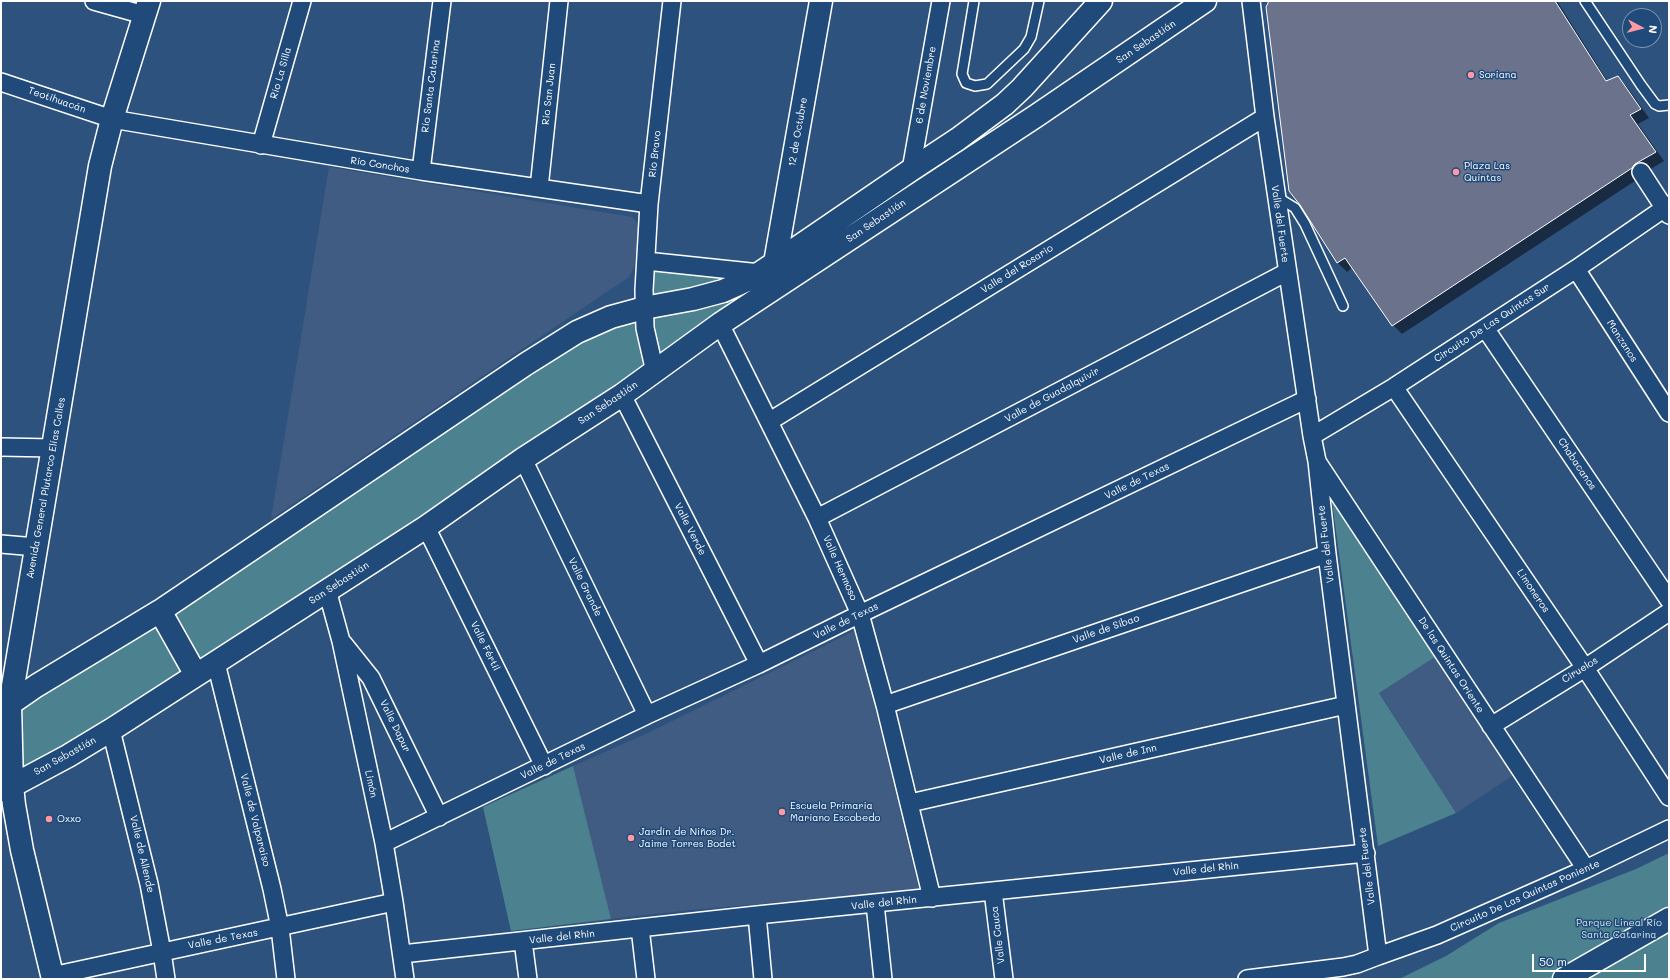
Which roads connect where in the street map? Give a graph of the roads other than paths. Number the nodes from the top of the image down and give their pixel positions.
1 (94, 1) edge
2 (302, 1) edge
3 (442, 1) edge
4 (558, 1) edge
5 (672, 1) edge
6 (821, 1) edge
7 (941, 1) edge
8 (974, 1) edge
9 (1039, 1) edge
10 (1101, 1) edge
11 (1206, 1) edge
12 (1251, 1) edge
13 (1585, 1) edge
14 (147, 8) edge
15 (1, 82) edge
16 (1669, 105) edge
17 (1265, 117) junction
18 (112, 119) junction
19 (261, 145) junction
20 (911, 170) junction
21 (421, 171) junction
22 (1641, 172) dead end
23 (539, 188) junction
24 (1276, 197) junction
25 (649, 204) junction
26 (1668, 209) edge
27 (646, 261) junction
28 (767, 268) junction
29 (1576, 269) junction
30 (1287, 272) junction
31 (1344, 306) dead end
32 (644, 308) junction
33 (720, 324) junction
34 (1485, 328) junction
35 (655, 372) junction
36 (1394, 387) junction
37 (622, 395) junction
38 (1307, 399) junction
39 (1669, 413) edge
40 (770, 421) junction
41 (1312, 436) junction
42 (1, 447) edge
43 (53, 448) junction
44 (523, 459) junction
45 (1317, 461) junction
46 (818, 518) junction
47 (426, 527) junction
48 (1, 544) edge
49 (36, 547) junction
50 (1327, 554) junction
51 (327, 590) junction
52 (1669, 600) edge
53 (160, 611) junction
54 (1669, 612) edge
55 (860, 614) junction
56 (341, 641) junction
57 (216, 663) junction
58 (759, 664) junction
59 (1585, 668) junction
60 (196, 675) junction
61 (885, 705) junction
62 (1346, 705) junction
63 (6, 710) edge
64 (647, 715) junction
65 (1491, 726) junction
66 (111, 730) junction
67 (544, 766) junction
68 (1669, 797) edge
69 (7, 798) edge
70 (910, 803) junction
71 (439, 817) junction
72 (1669, 829) edge
73 (384, 843) junction
74 (1366, 853) junction
75 (1586, 869) junction
76 (993, 891) junction
77 (932, 898) junction
78 (394, 902) junction
79 (875, 904) junction
80 (757, 915) junction
81 (1669, 919) edge
82 (280, 928) junction
83 (640, 928) junction
84 (523, 941) junction
85 (162, 952) junction
86 (402, 954) junction
87 (1378, 956) junction
88 (53, 978) edge
89 (166, 979) edge
90 (286, 979) edge
91 (405, 979) edge
92 (528, 979) edge
93 (646, 979) edge
94 (763, 979) edge
95 (883, 979) edge
96 (1004, 979) edge
97 (1247, 979) edge
98 (1564, 979) edge

1 - 14 street
2 - 19 street, Río La Silla
3 - 21 street, Río Santa Catarina
4 - 23 street, Río San Juan
5 - 25 street, Río Bravo
6 - 28 main road, 12 de Octubre
7 - 20 street, 6 de Noviembre
8 - 9 lane
10 - 20 main road
11 - 33 main road, San Sebastián
12 - 17 street, Valle del Fuerte
13 - 16 lane
14 - 18 main road, Avenida General Plutarco Elías Calles
15 - 18 street, Teotihuacán
17 - 24 street, Valle del Fuerte
17 - 40 street, Valle del Rosario
18 - 19 street, Río Conchos
18 - 43 main road, Avenida General Plutarco Elías Calles
19 - 21 street, Río Conchos
20 - 28 main road
21 - 23 street, Río Conchos
22 - 26 street
23 - 25 street, Río Conchos
24 - 30 street, Valle del Fuerte
24 - 31 lane
25 - 27 street, Río Bravo
26 - 29 street, Circuito De Las Quintas Sur
27 - 28 street
27 - 32 street, Río Bravo
28 - 32 main road
29 - 34 street, Circuito De Las Quintas Sur
29 - 39 street, Manzanos
30 - 38 street, Valle del Fuerte
30 - 46 street, Valle de Guadalquivir
32 - 35 street, Río Bravo
32 - 53 main road
33 - 35 main road, San Sebastián
33 - 40 street, Valle Hermoso
34 - 36 street, Circuito De Las Quintas Sur
34 - 52 street, Chabacanos
35 - 37 main road, San Sebastián
36 - 41 street, Circuito De Las Quintas Sur
36 - 59 street, Limoneros
37 - 44 main road, San Sebastián
37 - 58 street, Valle Verde
38 - 41 street, Valle del Fuerte
38 - 55 street, Valle de Texas
40 - 46 street, Valle Hermoso
41 - 45 street, Valle del Fuerte
42 - 43 street
43 - 49 main road, Avenida General Plutarco Elías Calles
44 - 47 main road, San Sebastián
44 - 64 street, Valle Grande
45 - 50 street, Valle del Fuerte
45 - 65 street, De las Quintas Oriente
46 - 55 street, Valle Hermoso
47 - 51 main road, San Sebastián
47 - 67 street, Valle Fértil
48 - 49 street
49 - 63 main road, Avenida General Plutarco Elías Calles
50 - 61 street, Valle de Sibao
50 - 62 street, Valle del Fuerte
51 - 56 street, Limón
51 - 57 main road, San Sebastián
53 - 60 main road
53 - 63 main road
54 - 59 street, Ciruelos
55 - 58 street, Valle de Texas
55 - 61 street, Valle Hermoso
56 - 71 street, Valle Dapur
56 - 73 street, Limón
57 - 60 main road, San Sebastián
57 - 82 street, Valle de Valparaíso
58 - 64 street, Valle de Texas
59 - 65 street, Ciruelos
59 - 68 street, Limoneros
60 - 66 main road, San Sebastián
61 - 70 street, Valle Hermoso
62 - 70 street, Valle de Inn
62 - 74 street, Valle del Fuerte
63 - 69 main road, Avenida General Plutarco Elías Calles
64 - 67 street, Valle de Texas
65 - 75 street, De las Quintas Oriente
66 - 69 main road, San Sebastián
66 - 85 street, Valle de Allende
67 - 71 street, Valle de Texas
69 - 88 main road, Avenida General Plutarco Elías Calles
70 - 77 street, Valle Hermoso
71 - 73 street, Valle de Texas
72 - 75 street, Circuito De Las Quintas Poniente
73 - 78 street, Limón
74 - 76 street, Valle del Rhin
74 - 87 street, Valle del Fuerte
75 - 87 street, Circuito De Las Quintas Poniente
76 - 77 street, Valle del Rhin
76 - 96 street, Valle Cauca
77 - 79 street, Valle del Rhin
78 - 82 street, Valle de Texas
78 - 86 street, Limón
79 - 80 street, Valle del Rhin
79 - 95 street
80 - 83 street, Valle del Rhin
80 - 94 street
81 - 98 main road
82 - 85 street, Valle de Texas
82 - 90 street, Valle de Valparaíso
83 - 84 street, Valle del Rhin
83 - 93 street
84 - 86 street, Valle del Rhin
84 - 92 street
85 - 88 street, Valle de Texas
85 - 89 street, Valle de Allende
86 - 91 street, Limón
87 - 97 street

